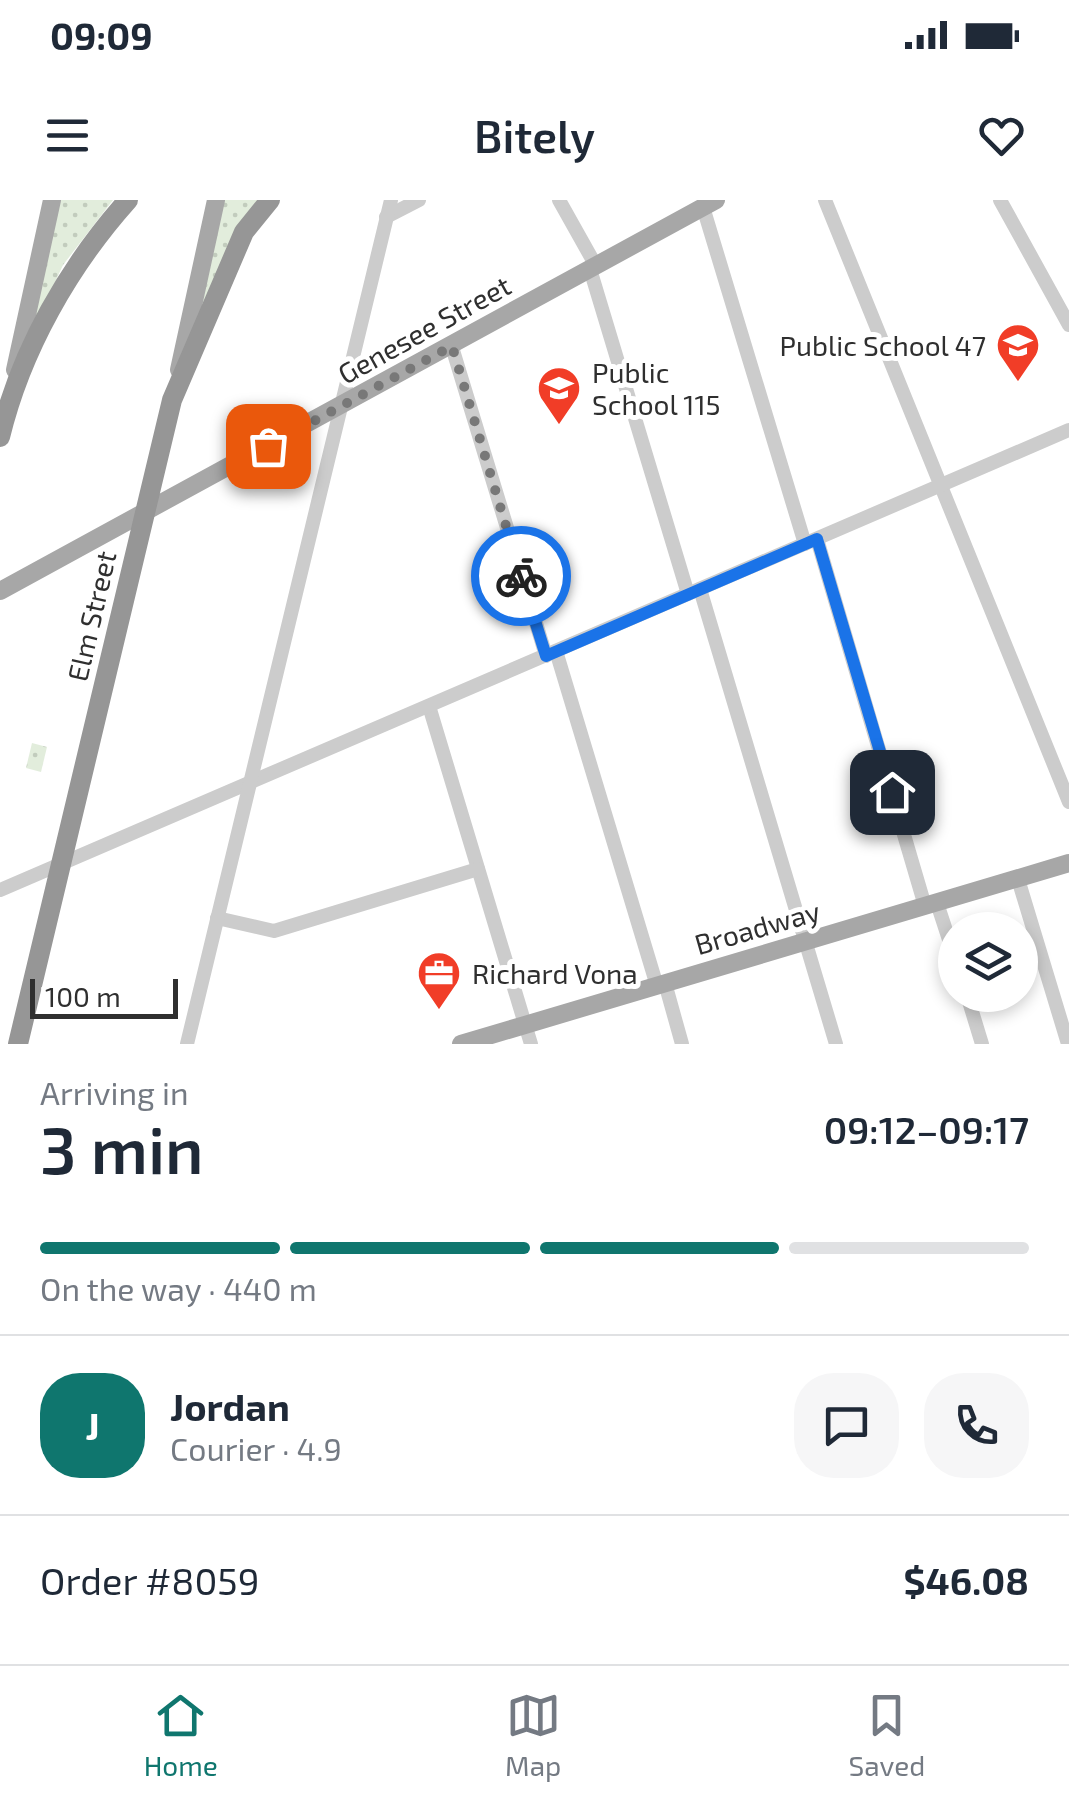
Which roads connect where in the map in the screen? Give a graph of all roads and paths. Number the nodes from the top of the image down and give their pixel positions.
1 (52, 200) edge
2 (128, 200) edge
3 (216, 200) edge
4 (270, 200) edge
5 (390, 200) edge
6 (418, 200) edge
7 (559, 200) edge
8 (825, 200) edge
9 (1000, 200) edge
10 (709, 204) edge
11 (386, 218) junction
12 (593, 268) junction
13 (1069, 325) edge
14 (452, 346) junction
15 (172, 400) junction
16 (340, 407) junction
17 (1069, 430) edge
18 (1, 432) edge
19 (941, 486) junction
20 (142, 514) junction
21 (811, 541) junction
22 (0, 591) edge
23 (694, 592) junction
24 (551, 653) junction
25 (429, 706) junction
26 (250, 782) junction
27 (1069, 802) edge
28 (62, 864) junction
29 (1069, 864) edge
30 (478, 870) junction
31 (1018, 879) junction
32 (0, 890) edge
33 (931, 904) junction
34 (218, 918) junction
35 (938, 920) edge
36 (806, 941) junction
37 (661, 985) junction
38 (972, 1012) edge
39 (525, 1025) junction
40 (18, 1044) edge
41 (187, 1044) edge
42 (461, 1044) edge
43 (531, 1044) edge
44 (682, 1044) edge
45 (836, 1044) edge
46 (982, 1044) edge
47 (1068, 1044) edge

1 - 18 main road
2 - 18 highway
3 - 15 main road, Elm Street
4 - 15 highway
5 - 11 street
6 - 11 street
7 - 12 street
8 - 19 street
9 - 13 street
10 - 12 main road, Genesee Street
10 - 21 street
11 - 16 street
12 - 14 main road, Genesee Street
12 - 23 street
14 - 16 main road, Genesee Street
14 - 24 street
15 - 20 highway, Elm Street
16 - 20 main road, Genesee Street
16 - 26 street
17 - 19 street
19 - 21 street
19 - 27 street
20 - 22 main road, Genesee Street
20 - 28 highway, Elm Street
21 - 23 street
21 - 33 street
23 - 24 street
23 - 36 street
24 - 25 street
24 - 37 street
25 - 26 street
25 - 30 street
26 - 28 street
26 - 34 street
28 - 32 street
28 - 40 highway, Elm Street
29 - 31 main road, Broadway
30 - 34 street
30 - 39 street
31 - 33 main road, Broadway
31 - 47 street
33 - 35 street
33 - 36 main road, Broadway
34 - 41 street
36 - 37 main road, Broadway
36 - 45 street
37 - 39 main road, Broadway
37 - 44 street
38 - 46 street
39 - 42 main road, Broadway
39 - 43 street

